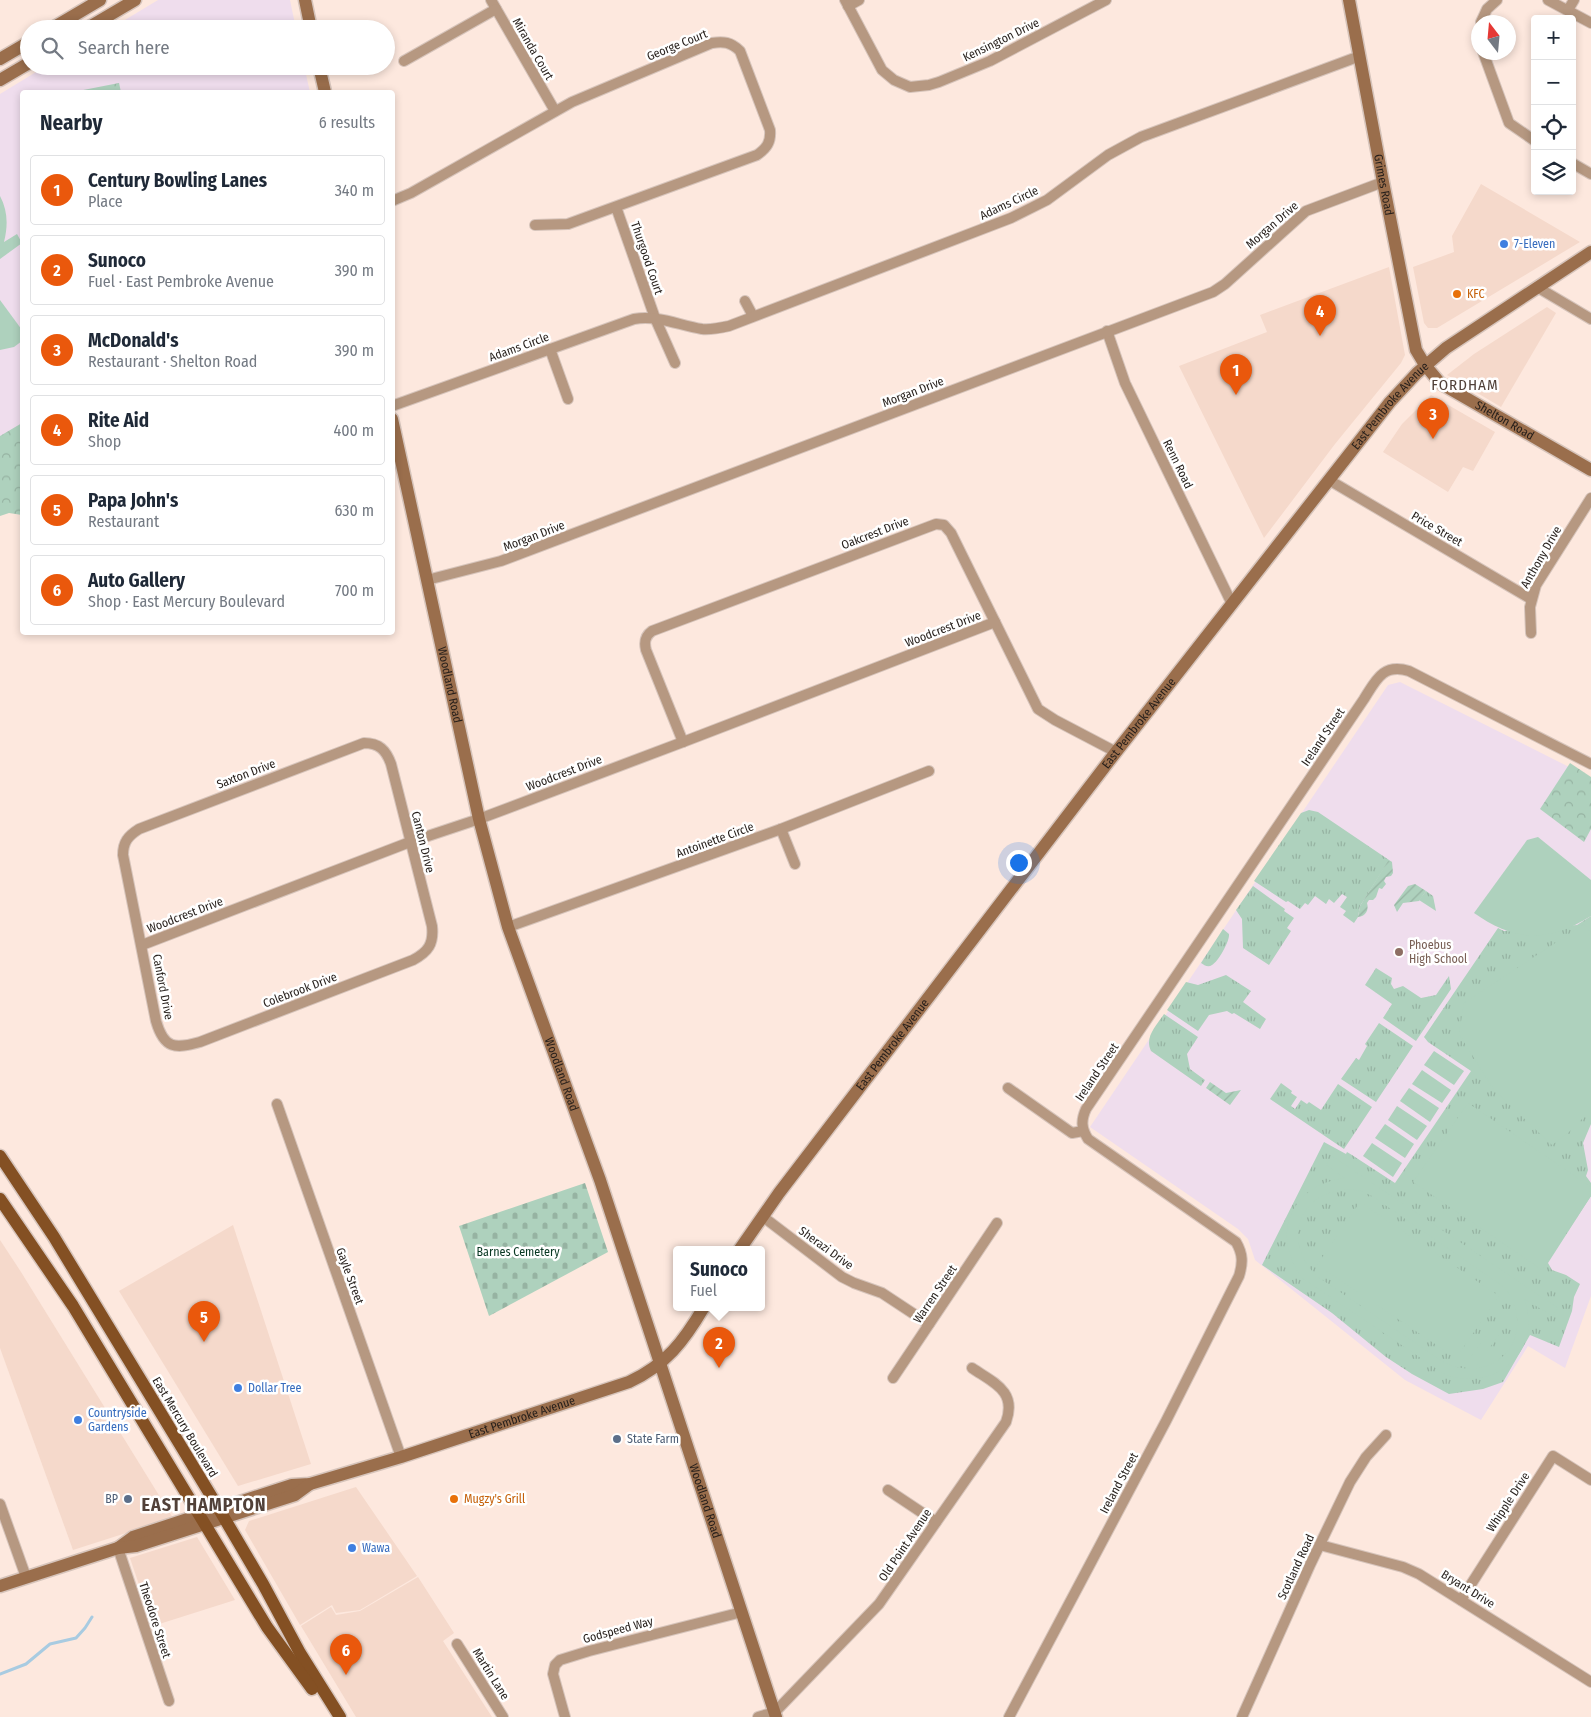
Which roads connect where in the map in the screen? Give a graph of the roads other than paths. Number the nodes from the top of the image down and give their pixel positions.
1 (100, 0) edge
2 (135, 0) edge
3 (305, 0) edge
4 (859, 0) edge
5 (1106, 0) edge
6 (1349, 0) edge
7 (1498, 0) edge
8 (1548, 0) edge
9 (1574, 0) edge
10 (846, 3) edge
11 (493, 5) edge
12 (1568, 10) junction
13 (1485, 15) edge
14 (66, 20) edge
15 (101, 20) edge
16 (309, 20) edge
17 (1591, 23) edge
18 (20, 47) edge
19 (1360, 56) junction
20 (0, 59) edge
21 (1486, 60) edge
22 (404, 61) dead end
23 (20, 68) edge
24 (321, 75) edge
25 (0, 80) edge
26 (325, 90) edge
27 (554, 111) junction
28 (1531, 138) edge
29 (1576, 165) edge
30 (1591, 174) edge
31 (1383, 182) junction
32 (395, 200) edge
33 (616, 207) junction
34 (535, 224) dead end
35 (1591, 252) edge
36 (1538, 287) junction
37 (745, 301) dead end
38 (754, 316) junction
39 (655, 318) junction
40 (1591, 319) edge
41 (1107, 331) junction
42 (550, 349) junction
43 (675, 363) dead end
44 (1425, 365) junction
45 (568, 399) dead end
46 (395, 405) edge
47 (395, 433) edge
48 (1591, 470) edge
49 (1329, 480) junction
50 (1591, 498) edge
51 (427, 580) junction
52 (1531, 599) junction
53 (1232, 604) junction
54 (995, 622) junction
55 (1531, 634) dead end
56 (682, 742) junction
57 (380, 746) joint
58 (1116, 752) junction
59 (1591, 764) edge
60 (929, 771) dead end
61 (478, 819) junction
62 (781, 829) junction
63 (125, 840) joint
64 (410, 842) junction
65 (795, 864) dead end
66 (508, 927) junction
67 (142, 946) junction
68 (431, 946) joint
69 (172, 1046) joint
70 (1008, 1088) dead end
71 (277, 1104) dead end
72 (1083, 1131) junction
73 (0, 1156) edge
74 (0, 1199) edge
75 (762, 1216) junction
76 (997, 1223) dead end
77 (742, 1246) edge
78 (701, 1311) edge
79 (929, 1324) junction
80 (661, 1364) junction
81 (972, 1368) dead end
82 (893, 1378) dead end
83 (1386, 1435) dead end
84 (401, 1457) junction
85 (1591, 1480) edge
86 (888, 1490) dead end
87 (0, 1504) edge
88 (221, 1513) junction
89 (202, 1519) junction
90 (936, 1522) junction
91 (1320, 1544) junction
92 (118, 1548) junction
93 (26, 1578) junction
94 (0, 1586) edge
95 (1461, 1600) junction
96 (742, 1612) junction
97 (457, 1644) dead end
98 (1591, 1682) edge
99 (169, 1701) dead end
100 (775, 1715) edge
101 (329, 1717) edge
102 (340, 1717) edge
103 (503, 1717) edge
104 (565, 1717) edge
105 (758, 1717) edge
106 (1009, 1717) edge
107 (1242, 1717) edge

1 - 14 main road
2 - 15 main road
3 - 16 main road
4 - 10 street
5 - 10 street, Kensington Drive
6 - 19 main road, Grimes Road
7 - 13 street
8 - 12 street
9 - 12 street
11 - 22 street
11 - 27 street, Miranda Court
12 - 17 street
18 - 20 main road
19 - 31 main road, Grimes Road
19 - 38 street, Adams Circle
21 - 28 street
23 - 25 main road
24 - 26 main road
27 - 32 street, George Court
27 - 33 street, George Court
29 - 30 street
31 - 41 street, Morgan Drive
31 - 44 main road, Grimes Road
33 - 34 street, George Court
33 - 39 street, Thurgood Court
35 - 36 main road, East Pembroke Avenue
36 - 40 street
36 - 44 main road, East Pembroke Avenue
37 - 38 street
38 - 39 street, Adams Circle
39 - 42 street, Adams Circle
39 - 43 street
41 - 51 street, Morgan Drive
41 - 53 street, Renn Road
42 - 45 street
42 - 46 street, Adams Circle
44 - 48 main road, Shelton Road
44 - 49 main road, East Pembroke Avenue
47 - 51 main road, Woodland Road
49 - 52 street, Price Street
49 - 53 main road, East Pembroke Avenue
50 - 52 street, Anthony Drive
51 - 61 main road, Woodland Road
52 - 55 street, Anthony Drive
53 - 58 main road, East Pembroke Avenue
54 - 56 street, Woodcrest Drive
54 - 56 street, Oakcrest Drive
54 - 58 street, Oakcrest Drive
56 - 61 street, Woodcrest Drive
57 - 63 street, Saxton Drive
57 - 64 street, Canton Drive
58 - 75 main road, East Pembroke Avenue
59 - 72 street, Ireland Street
60 - 62 street, Antoinette Circle
61 - 64 street, Woodcrest Drive
61 - 66 main road, Woodland Road
62 - 65 street
62 - 66 street, Antoinette Circle
63 - 67 street, Canford Drive
64 - 67 street, Woodcrest Drive
64 - 68 street, Canton Drive
66 - 80 main road, Woodland Road
67 - 69 street, Canford Drive
68 - 69 street, Colebrook Drive
70 - 72 street
71 - 84 street, Gayle Street
72 - 106 street, Ireland Street
73 - 88 main road, East Mercury Boulevard
74 - 89 main road
75 - 77 main road, East Pembroke Avenue
75 - 79 street, Sherazi Drive
76 - 79 street, Warren Street
78 - 80 main road, East Pembroke Avenue
79 - 82 street, Warren Street
80 - 84 main road, East Pembroke Avenue
80 - 96 main road, Woodland Road
81 - 90 street, Old Point Avenue
83 - 91 street, Scotland Road
84 - 88 main road, East Pembroke Avenue
85 - 95 street, Whipple Drive
86 - 90 street
87 - 93 street
88 - 89 main road, East Pembroke Avenue
88 - 102 main road, East Mercury Boulevard
89 - 92 main road, East Pembroke Avenue
89 - 101 main road
90 - 100 street, Old Point Avenue
91 - 95 street, Bryant Drive
91 - 107 street, Scotland Road
92 - 93 main road, East Pembroke Avenue
92 - 99 street, Theodore Street
93 - 94 main road, East Pembroke Avenue
95 - 98 street, Bryant Drive
96 - 100 main road, Woodland Road
96 - 104 street, Godspeed Way
97 - 103 street, Martin Lane
100 - 105 street, Old Point Avenue

